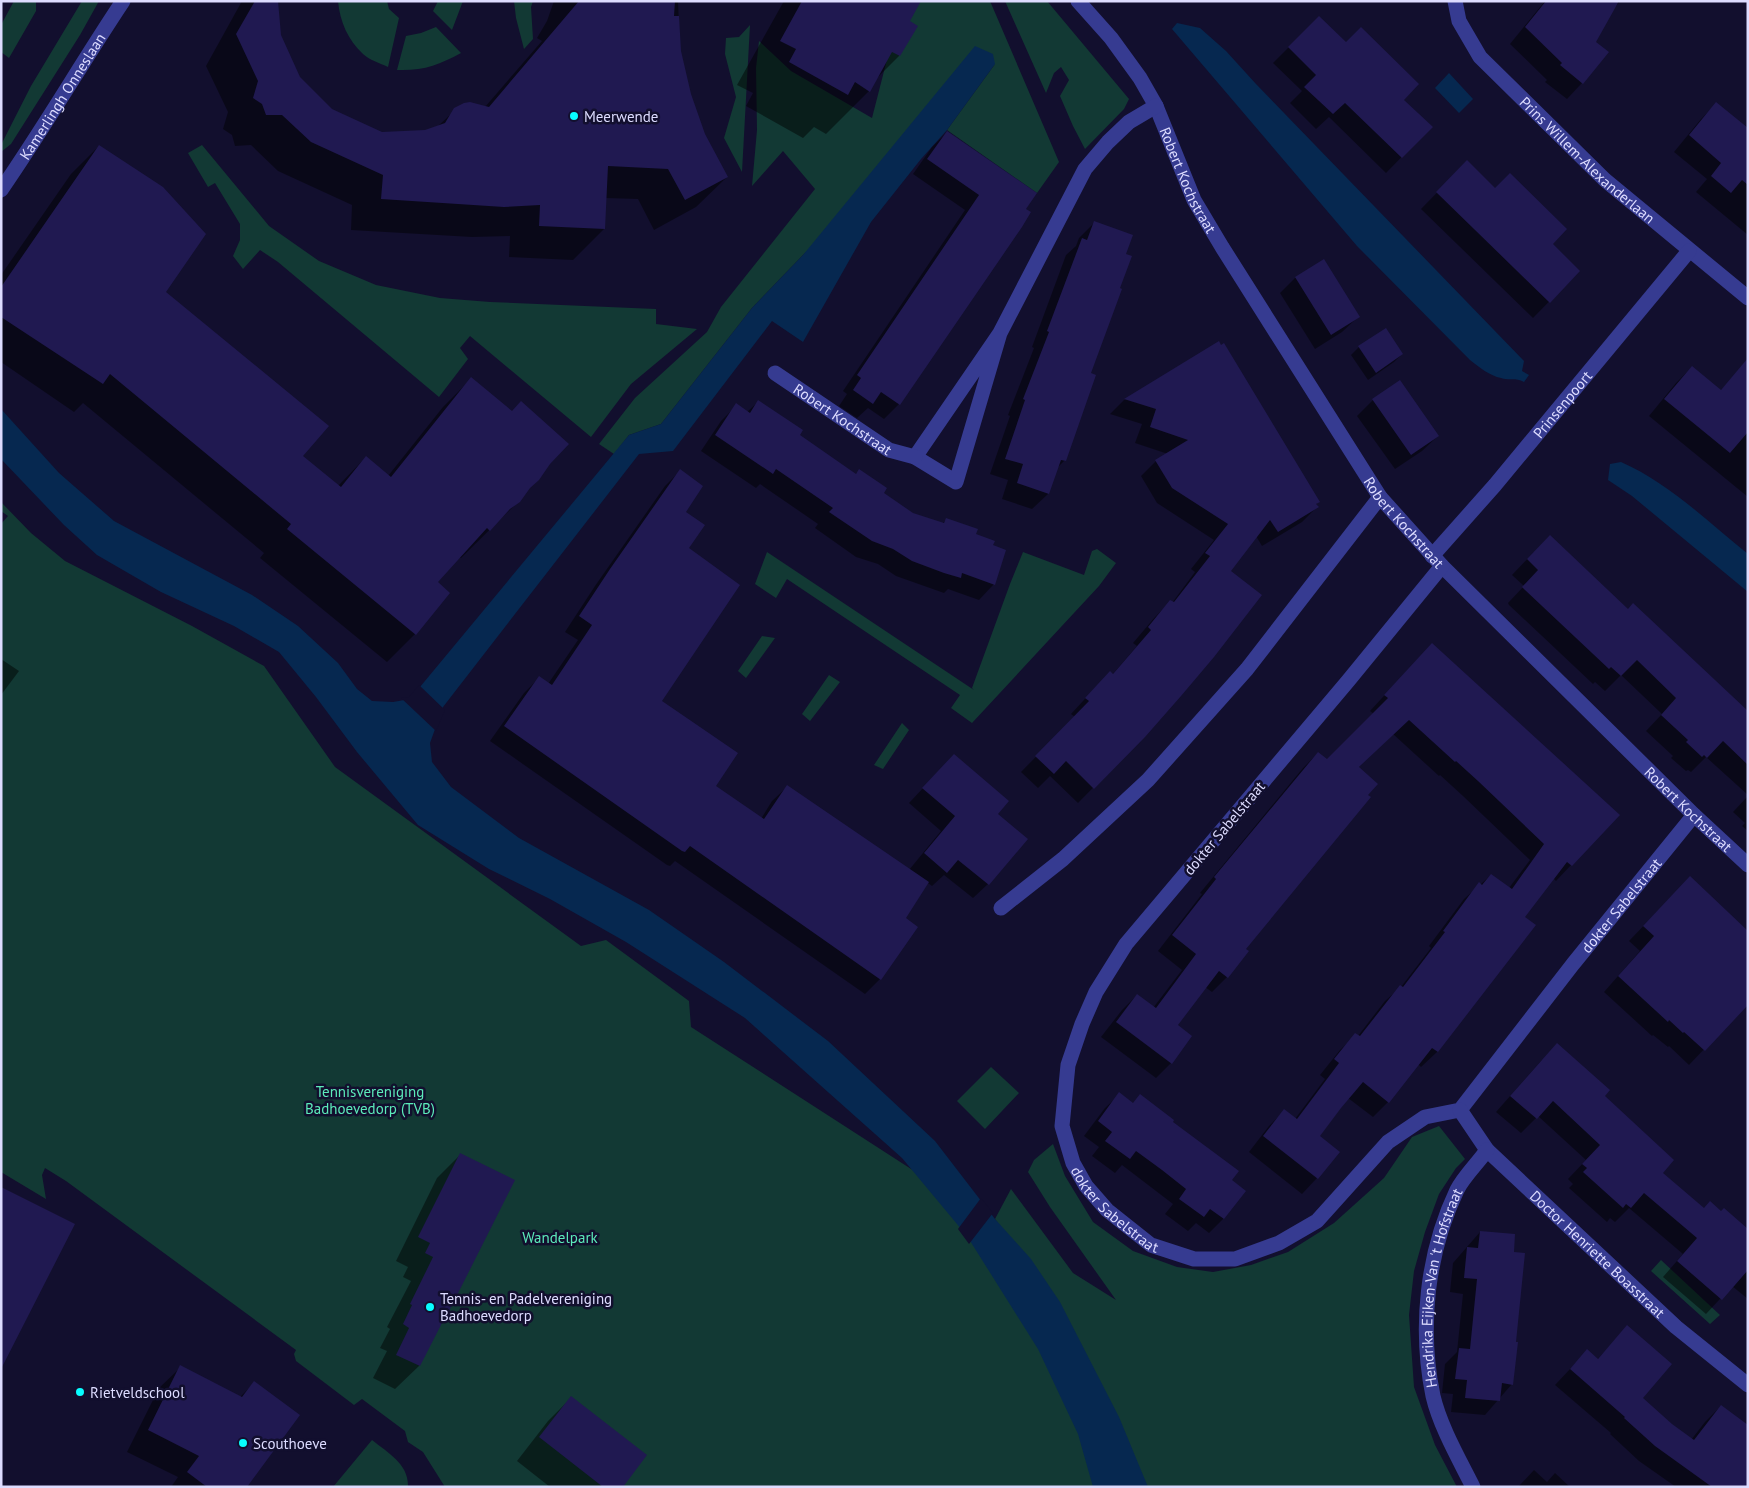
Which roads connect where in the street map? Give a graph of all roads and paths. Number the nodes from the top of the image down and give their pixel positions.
1 (123, 1) edge
2 (1078, 1) edge
3 (1455, 1) edge
4 (1156, 106) junction
5 (1, 190) edge
6 (1690, 251) junction
7 (1748, 298) edge
8 (1000, 333) junction
9 (775, 373) dead end
10 (915, 457) junction
11 (1380, 497) junction
12 (1437, 561) junction
13 (1694, 815) junction
14 (1748, 865) edge
15 (1001, 908) dead end
16 (1460, 1110) junction
17 (1487, 1150) junction
18 (1748, 1385) edge
19 (1473, 1487) edge

1 - 5 street, Kamerlingh Onneslaan
2 - 4 street, Robert Kochstraat
3 - 6 street, Prins Willem-Alexanderlaan
4 - 8 street, Robert Kochstraat
4 - 11 street, Robert Kochstraat
6 - 7 street, Prins Willem-Alexanderlaan
6 - 12 street, Prinsenpoort
8 - 10 street, Robert Kochstraat
8 - 10 street, Robert Kochstraat
9 - 10 street, Robert Kochstraat
11 - 12 street, Robert Kochstraat
11 - 15 street
12 - 13 street, Robert Kochstraat
12 - 16 street, dokter Sabelstraat
13 - 14 street, Robert Kochstraat
13 - 16 street, dokter Sabelstraat
16 - 17 street, Doctor Henriette Boasstraat
17 - 18 street, Doctor Henriette Boasstraat
17 - 19 street, Hendrika Eijken-Van 't Hofstraat

